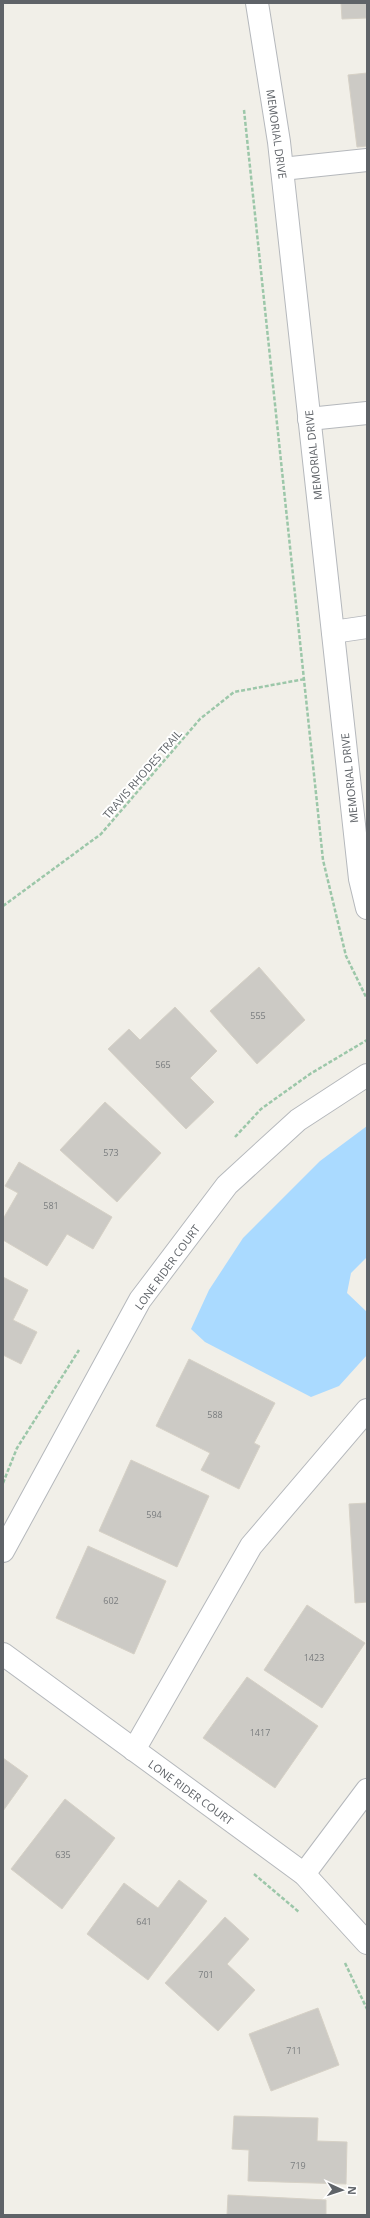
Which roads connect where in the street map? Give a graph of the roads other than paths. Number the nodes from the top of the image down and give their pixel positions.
1 (257, 3) edge
2 (367, 160) edge
3 (282, 169) junction
4 (367, 413) edge
5 (309, 419) junction
6 (367, 627) edge
7 (333, 632) junction
8 (363, 878) edge
9 (367, 908) edge
10 (367, 1075) edge
11 (367, 1410) edge
12 (3, 1551) edge
13 (3, 1654) edge
14 (134, 1750) junction
15 (367, 1790) edge
16 (304, 1874) junction
17 (367, 1943) edge

1 - 3 street, MEMORIAL DRIVE
2 - 3 street
3 - 5 street, MEMORIAL DRIVE
4 - 5 street
5 - 7 street, MEMORIAL DRIVE
6 - 7 street
7 - 8 street, MEMORIAL DRIVE
8 - 9 street, MEMORIAL DRIVE
10 - 12 street, LONE RIDER COURT
11 - 14 street
13 - 14 street, LONE RIDER COURT
14 - 16 street, LONE RIDER COURT
15 - 16 street
16 - 17 street, LONE RIDER COURT

